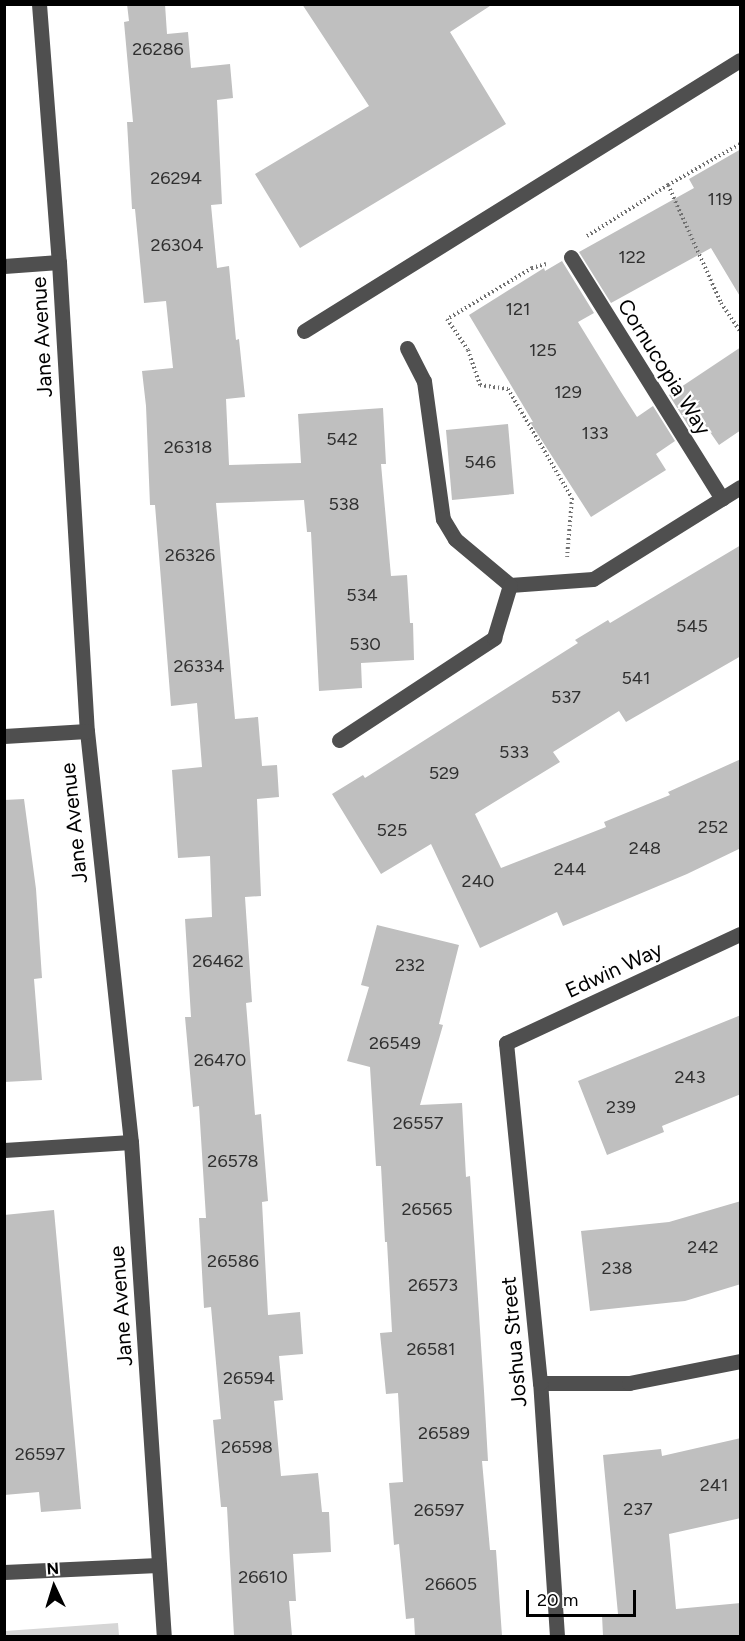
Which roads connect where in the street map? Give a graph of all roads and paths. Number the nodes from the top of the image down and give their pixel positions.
1 (39, 4) edge
2 (741, 60) edge
3 (741, 144) edge
4 (668, 185) junction
5 (570, 257) junction
6 (59, 262) junction
7 (4, 266) edge
8 (304, 331) dead end
9 (741, 331) edge
10 (407, 348) dead end
11 (741, 487) edge
12 (723, 499) junction
13 (566, 581) junction
14 (510, 585) junction
15 (87, 731) junction
16 (4, 736) edge
17 (339, 740) dead end
18 (741, 934) edge
19 (506, 1043) joint
20 (131, 1142) junction
21 (4, 1150) edge
22 (741, 1361) edge
23 (540, 1383) junction
24 (158, 1565) junction
25 (4, 1572) edge
26 (164, 1636) edge
27 (557, 1636) edge

1 - 6 street, Jane Avenue
2 - 8 street
3 - 4 path
4 - 5 path
4 - 9 path
5 - 12 street, Cornucopia Way
5 - 13 path
6 - 7 street
6 - 15 street, Jane Avenue
10 - 14 street
11 - 12 street
12 - 13 street
13 - 14 street
14 - 17 street
15 - 16 street
15 - 20 street, Jane Avenue
18 - 19 street, Edwin Way
19 - 23 street, Joshua Street
20 - 21 street
20 - 24 street, Jane Avenue
22 - 23 street
23 - 27 street, Joshua Street
24 - 25 street
24 - 26 street, Jane Avenue

